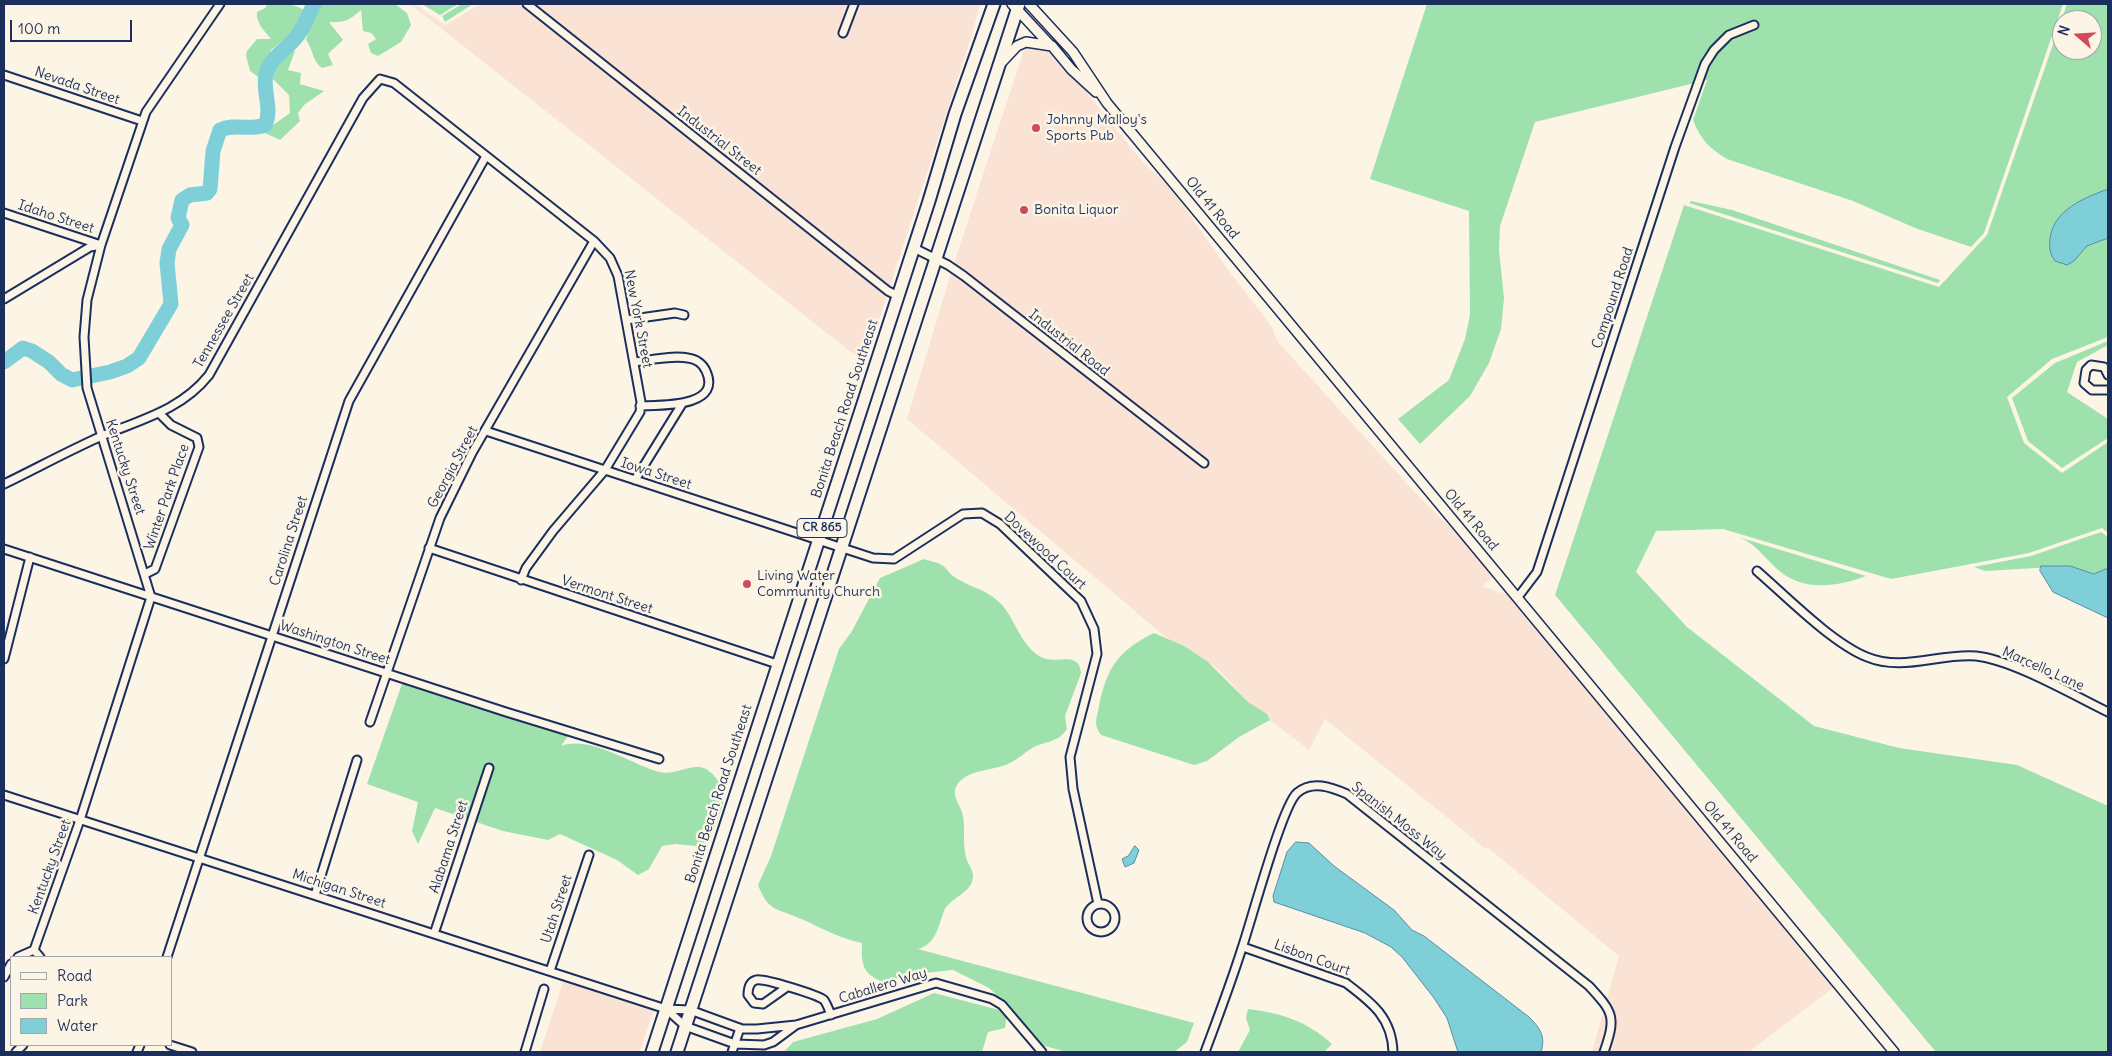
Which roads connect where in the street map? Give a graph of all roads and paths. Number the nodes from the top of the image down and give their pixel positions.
1 (209, 4) edge
2 (527, 4) edge
3 (854, 4) edge
4 (994, 4) edge
5 (1029, 4) edge
6 (219, 5) edge
7 (1016, 6) edge
8 (1754, 24) dead end
9 (843, 33) dead end
10 (1052, 46) junction
11 (1000, 64) junction
12 (4, 75) edge
13 (380, 79) joint
14 (1107, 103) junction
15 (142, 121) junction
16 (486, 156) junction
17 (4, 213) edge
18 (594, 241) junction
19 (101, 245) junction
20 (914, 248) junction
21 (936, 259) junction
22 (898, 296) junction
23 (4, 299) edge
24 (684, 315) dead end
25 (626, 320) junction
26 (634, 362) junction
27 (2108, 375) edge
28 (2108, 390) edge
29 (682, 404) junction
30 (640, 406) junction
31 (159, 413) junction
32 (486, 431) junction
33 (102, 436) junction
34 (1204, 463) dead end
35 (605, 470) junction
36 (635, 480) junction
37 (4, 484) edge
38 (818, 540) junction
39 (842, 547) junction
40 (429, 548) junction
41 (4, 549) edge
42 (30, 557) junction
43 (1757, 572) dead end
44 (145, 574) junction
45 (521, 580) junction
46 (151, 597) junction
47 (1518, 597) junction
48 (271, 636) junction
49 (4, 660) edge
50 (777, 664) junction
51 (386, 673) junction
52 (2108, 712) edge
53 (370, 722) dead end
54 (659, 759) dead end
55 (357, 760) dead end
56 (489, 768) dead end
57 (4, 795) edge
58 (80, 820) junction
59 (589, 854) dead end
60 (200, 858) junction
61 (315, 895) junction
62 (1098, 904) dead end
63 (434, 934) junction
64 (1243, 947) junction
65 (34, 950) junction
66 (20, 956) edge
67 (39, 956) edge
68 (167, 956) edge
69 (10, 966) edge
70 (550, 971) junction
71 (4, 977) edge
72 (787, 987) junction
73 (544, 990) dead end
74 (666, 1009) junction
75 (690, 1010) junction
76 (831, 1014) junction
77 (796, 1025) junction
78 (686, 1026) junction
79 (740, 1028) junction
80 (735, 1044) junction
81 (172, 1046) edge
82 (192, 1052) edge
83 (524, 1052) edge
84 (652, 1052) edge
85 (677, 1052) edge
86 (732, 1052) edge
87 (1042, 1052) edge
88 (1206, 1052) edge
89 (1393, 1052) edge
90 (1604, 1052) edge
91 (1894, 1052) edge

1 - 6 street
2 - 22 street, Industrial Street
3 - 9 street
4 - 20 main road, Bonita Beach Road Southeast / CR 865
5 - 14 street, Old 41 Road
6 - 15 street, Kentucky Street
7 - 10 street
7 - 11 main road, CR 865
8 - 47 street, Compound Road
10 - 11 street
10 - 14 street
11 - 21 main road, CR 865
12 - 15 street, Nevada Street
13 - 16 street, New York Street
13 - 31 street, Tennessee Street
14 - 47 street, Old 41 Road
15 - 19 street, Kentucky Street
16 - 18 street, New York Street
16 - 48 street, Carolina Street
17 - 19 street, Idaho Street
18 - 25 street, New York Street
18 - 32 street, Georgia Street
19 - 23 street
19 - 33 street, Kentucky Street
20 - 21 street, Industrial Road
20 - 22 main road, Bonita Beach Road Southeast / CR 865
21 - 34 street, Industrial Road
21 - 39 main road, CR 865
22 - 38 main road, Bonita Beach Road Southeast / CR 865
24 - 25 street
25 - 26 street, New York Street
26 - 29 street
26 - 30 street, New York Street
27 - 28 street
29 - 30 street
29 - 36 street
30 - 35 street, New York Street
31 - 33 street, Tennessee Street
31 - 44 street, Winter Park Place
32 - 35 street, Iowa Street
32 - 40 street, Georgia Street
33 - 37 street, Tennessee Street
33 - 44 street, Kentucky Street
35 - 36 street, Iowa Street
35 - 45 street, New York Street
36 - 38 street, Iowa Street
38 - 39 street, Dovewood Court
38 - 50 main road, Bonita Beach Road Southeast / CR 865
39 - 62 street, Dovewood Court
39 - 75 main road, CR 865
40 - 45 street, Vermont Street
40 - 51 street, Georgia Street
41 - 42 street, Washington Street
42 - 46 street, Washington Street
42 - 49 street
43 - 52 street, Marcello Lane
44 - 46 street, Kentucky Street
45 - 50 street, Vermont Street
46 - 48 street, Washington Street
46 - 58 street, Kentucky Street
47 - 91 street, Old 41 Road
48 - 51 street, Washington Street
48 - 60 street, Carolina Street
50 - 74 main road, Bonita Beach Road Southeast / CR 865
51 - 53 street, Georgia Street
51 - 54 street, Washington Street
55 - 61 street
56 - 63 street, Alabama Street
57 - 58 street, Michigan Street
58 - 60 street, Michigan Street
58 - 65 street, Kentucky Street
59 - 70 street, Utah Street
60 - 61 street, Michigan Street
60 - 68 street, Carolina Street
61 - 63 street, Michigan Street
63 - 70 street, Michigan Street
64 - 88 street, Spanish Moss Way
64 - 89 street, Lisbon Court
64 - 90 street, Spanish Moss Way
65 - 66 street
65 - 67 street
69 - 71 street
70 - 74 street, Michigan Street
72 - 72 street
72 - 76 street
73 - 83 street
74 - 75 street, Caballero Way
74 - 78 street, Caballero Way
74 - 84 main road, Bonita Beach Road Southeast / CR 865
75 - 78 main road, CR 865
75 - 79 street, Caballero Way
76 - 77 street, Caballero Way
76 - 87 street, Caballero Way
77 - 79 street, Caballero Way
77 - 80 street, Caballero Way
78 - 80 street, Caballero Way
78 - 85 main road, CR 865
79 - 80 street
80 - 86 street
81 - 82 street

